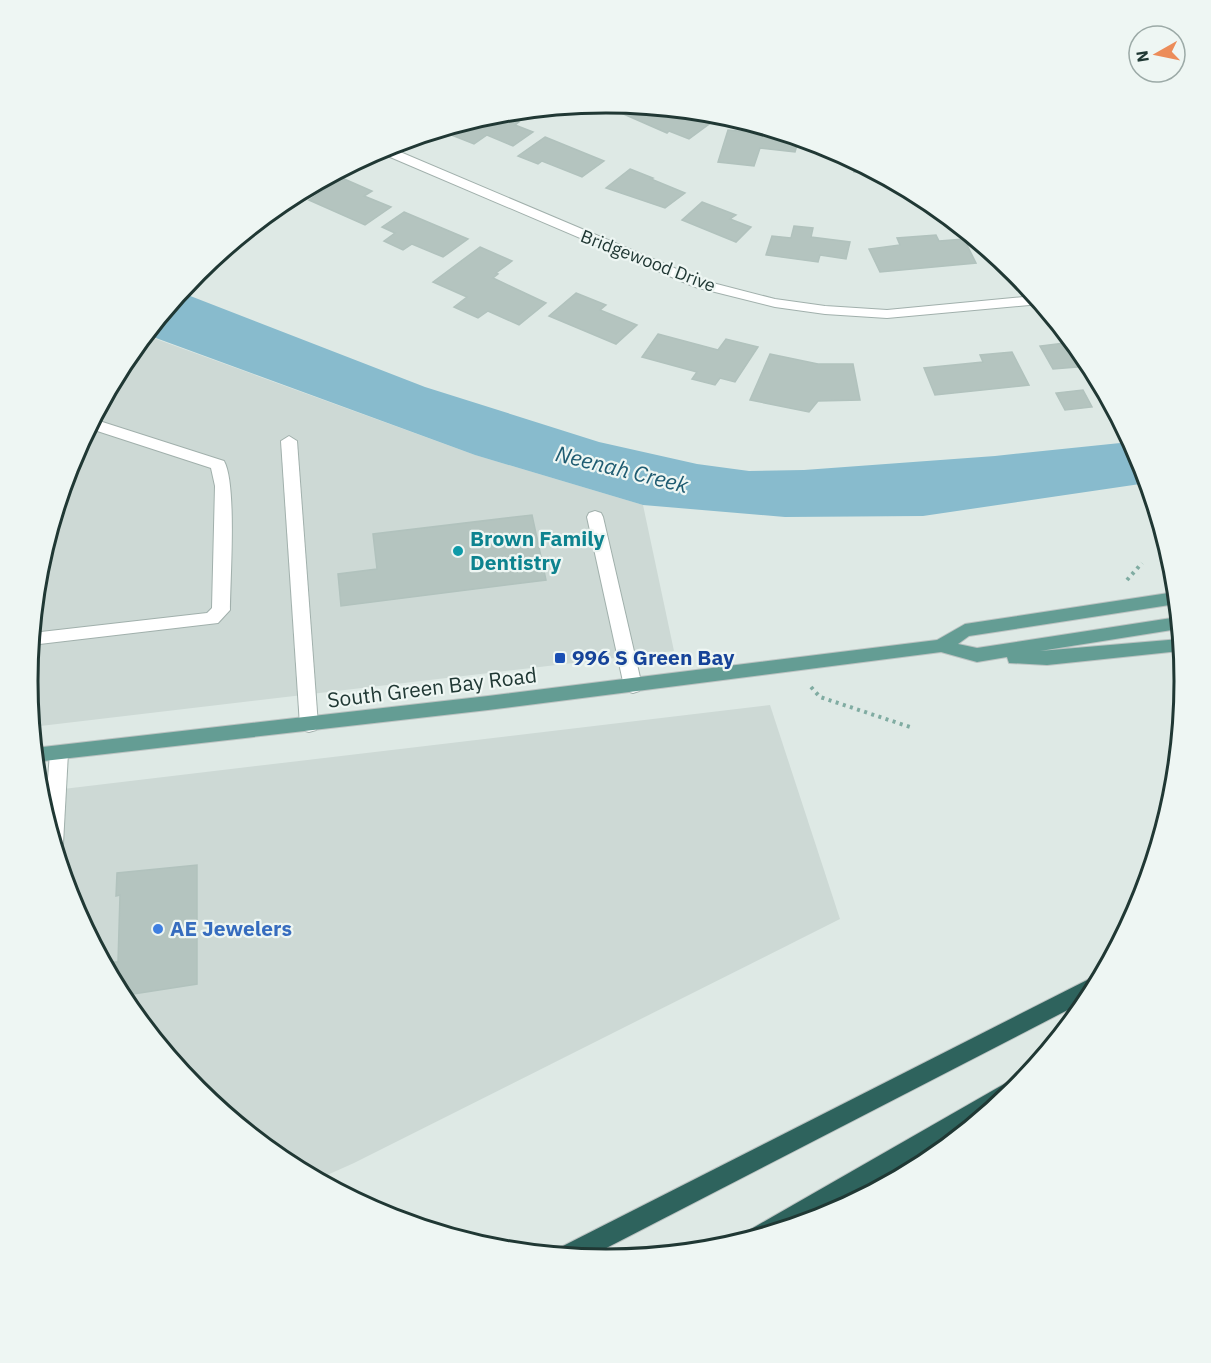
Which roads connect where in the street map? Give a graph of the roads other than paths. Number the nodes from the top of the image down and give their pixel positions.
1 (394, 155) edge
2 (1027, 301) edge
3 (98, 426) edge
4 (290, 441) dead end
5 (595, 517) dead end
6 (1168, 599) edge
7 (1170, 624) edge
8 (39, 638) edge
9 (941, 646) junction
10 (1172, 646) edge
11 (977, 654) junction
12 (633, 686) junction
13 (309, 725) junction
14 (60, 753) junction
15 (42, 754) edge
16 (55, 820) edge
17 (1081, 992) edge
18 (982, 1107) edge
19 (793, 1217) edge
20 (581, 1249) edge

1 - 2 street, Bridgewood Drive
3 - 8 street
4 - 13 street
5 - 12 street
6 - 9 main road, South Green Bay Road
7 - 11 main road, South Green Bay Road
9 - 11 main road, South Green Bay Road
9 - 12 main road, South Green Bay Road
10 - 11 main road
12 - 13 main road, South Green Bay Road
13 - 14 main road, South Green Bay Road
14 - 15 main road, South Green Bay Road
14 - 16 street
17 - 20 highway
18 - 19 highway

